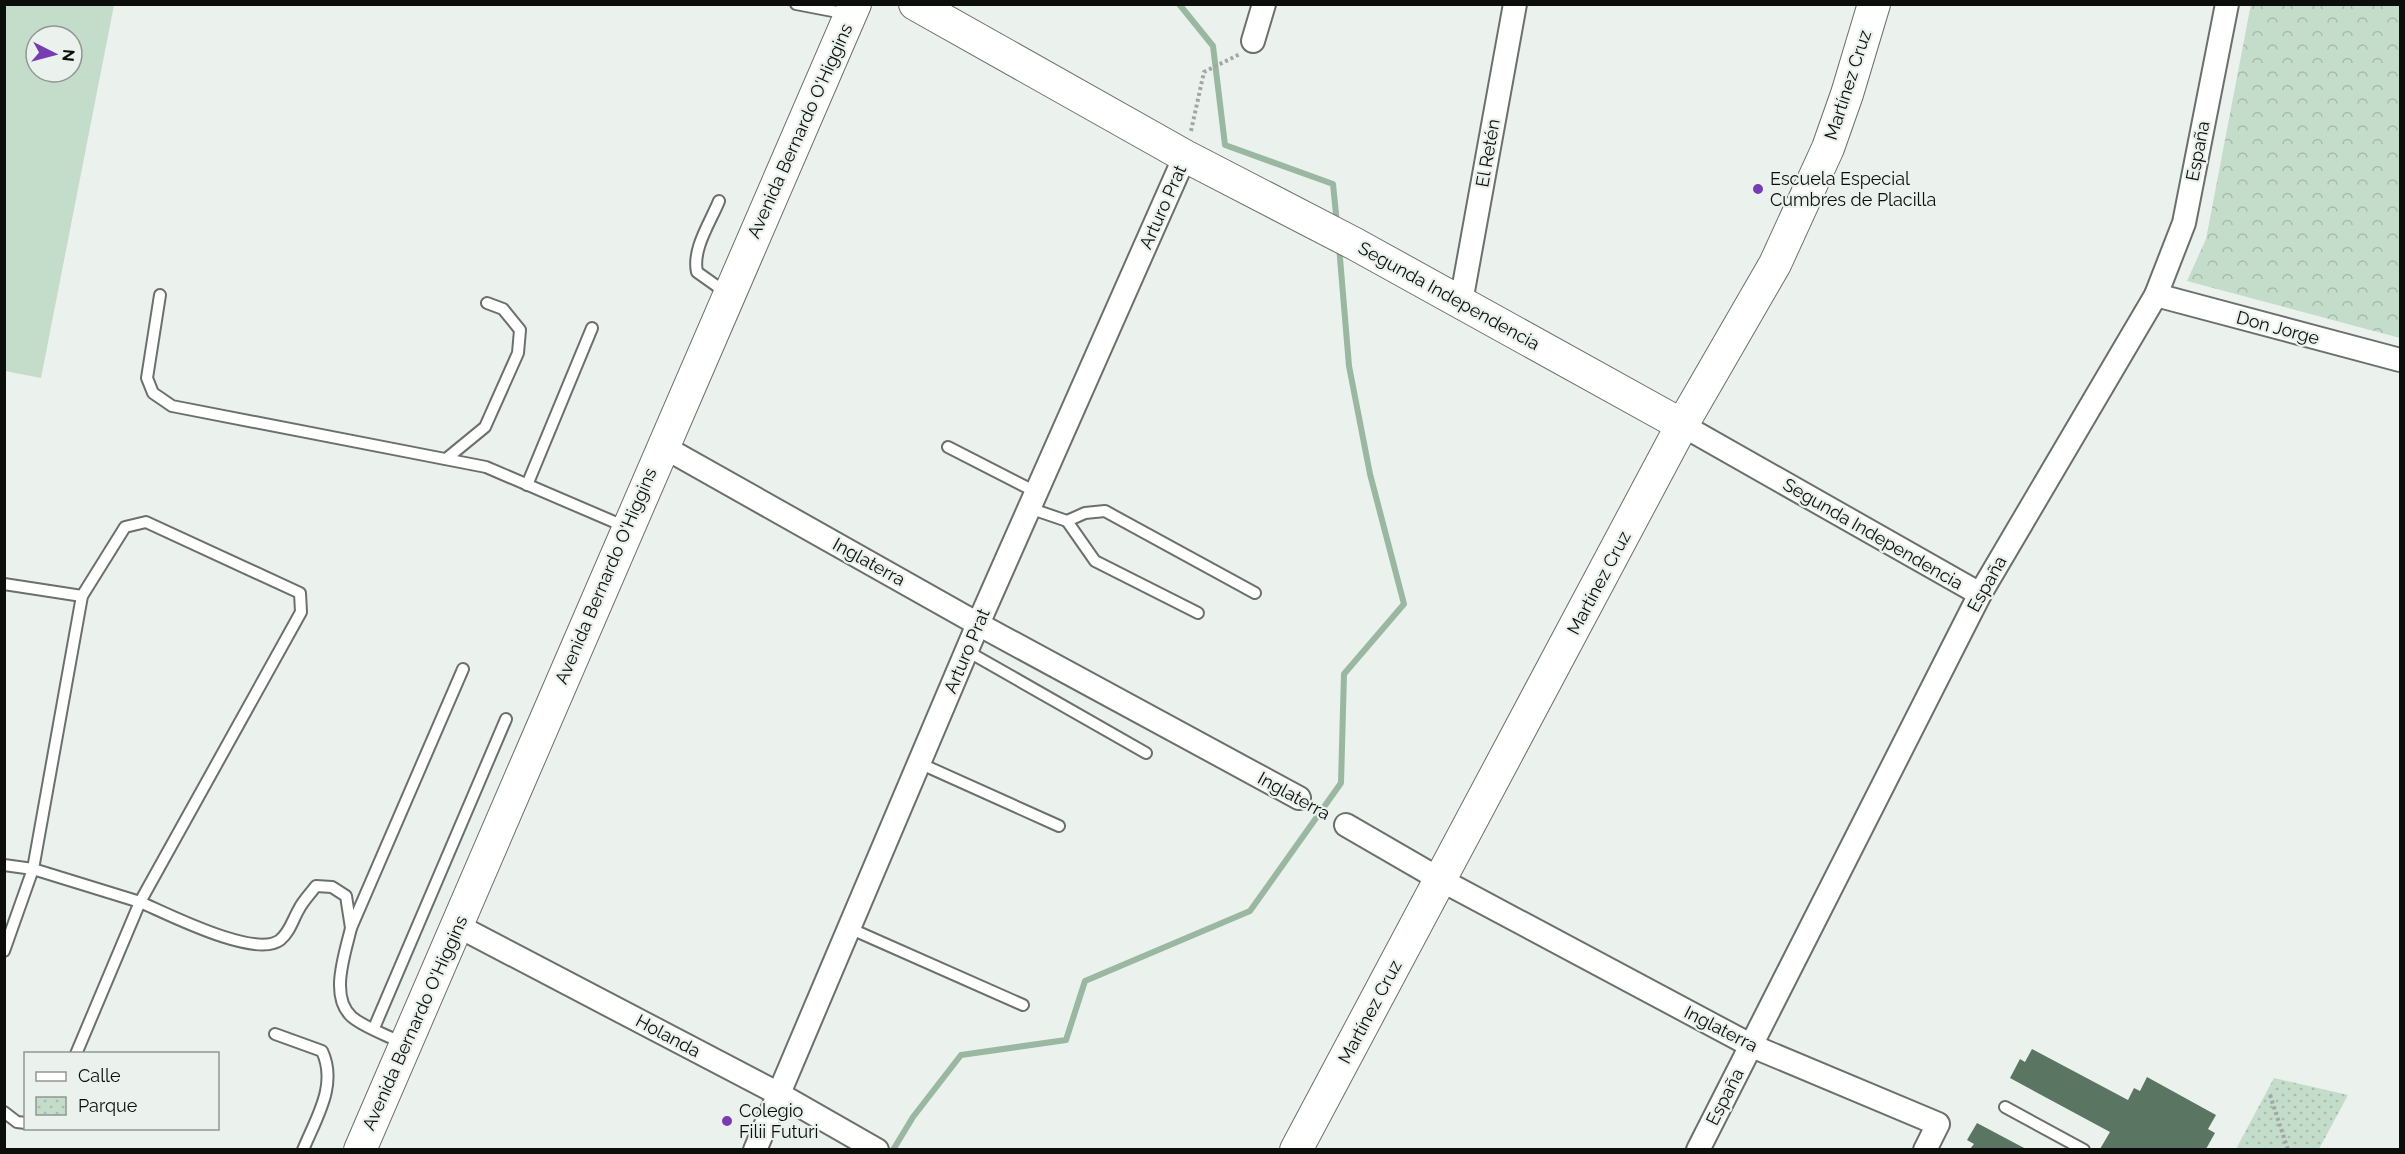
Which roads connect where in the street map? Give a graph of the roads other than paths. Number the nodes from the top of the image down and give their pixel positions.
1 (796, 4) edge
2 (915, 4) edge
3 (1264, 4) edge
4 (1515, 4) edge
5 (1874, 4) edge
6 (2227, 4) edge
7 (853, 9) edge
8 (1252, 40) dead end
9 (1185, 156) junction
10 (719, 201) dead end
11 (728, 294) junction
12 (160, 295) dead end
13 (2156, 295) junction
14 (1461, 302) junction
15 (487, 303) dead end
16 (592, 328) dead end
17 (2400, 360) edge
18 (1682, 425) junction
19 (662, 446) junction
20 (948, 447) dead end
21 (446, 459) junction
22 (528, 485) junction
23 (1033, 500) junction
24 (1066, 521) junction
25 (626, 528) junction
26 (4, 584) edge
27 (1254, 593) dead end
28 (1980, 594) junction
29 (82, 596) junction
30 (1198, 613) dead end
31 (978, 624) junction
32 (967, 651) junction
33 (463, 669) dead end
34 (506, 719) dead end
35 (1146, 753) dead end
36 (919, 763) junction
37 (1299, 798) road end
38 (1346, 825) road end
39 (1059, 826) dead end
40 (4, 865) edge
41 (33, 869) junction
42 (1441, 879) junction
43 (140, 902) junction
44 (459, 926) junction
45 (351, 928) junction
46 (849, 928) junction
47 (4, 951) edge
48 (1023, 1005) dead end
49 (374, 1028) junction
50 (275, 1034) dead end
51 (405, 1045) junction
52 (1752, 1046) junction
53 (76, 1052) edge
54 (778, 1094) junction
55 (2005, 1107) dead end
56 (4, 1112) edge
57 (24, 1123) edge
58 (870, 1146) edge
59 (303, 1149) edge
60 (360, 1149) edge
61 (755, 1149) edge
62 (1296, 1149) edge
63 (1698, 1149) edge
64 (1925, 1149) edge
65 (2084, 1149) edge

1 - 7 lane
2 - 9 street, Segunda Independencia
3 - 8 street
4 - 14 street, El Retén
5 - 18 street, Martínez Cruz
6 - 13 street, España
7 - 11 street, Avenida Bernardo O'Higgins
9 - 14 street, Segunda Independencia
9 - 23 street, Arturo Prat
10 - 11 lane
11 - 19 street, Avenida Bernardo O'Higgins
12 - 21 lane
13 - 17 street, Don Jorge
13 - 28 street, España
14 - 18 street, Segunda Independencia
15 - 21 lane
16 - 22 lane
18 - 28 street, Segunda Independencia
18 - 42 street, Martínez Cruz
19 - 25 street, Avenida Bernardo O'Higgins
19 - 31 street, Inglaterra
20 - 23 lane
21 - 22 lane
22 - 25 lane
23 - 24 lane
23 - 31 street, Arturo Prat
24 - 27 lane
24 - 30 lane
25 - 44 street, Avenida Bernardo O'Higgins
26 - 29 lane
28 - 52 street, España
29 - 41 lane
29 - 43 lane
31 - 32 street, Arturo Prat
31 - 37 street, Inglaterra
32 - 35 lane
32 - 36 street, Arturo Prat
33 - 45 lane
34 - 49 lane
36 - 39 lane
36 - 46 street, Arturo Prat
38 - 42 street, Inglaterra
40 - 41 lane
41 - 43 lane
41 - 47 lane
42 - 52 street, Inglaterra
42 - 62 street, Martínez Cruz
43 - 45 lane
43 - 53 lane
44 - 51 street, Avenida Bernardo O'Higgins
44 - 54 street, Holanda
45 - 49 lane
46 - 48 lane
46 - 54 street, Arturo Prat
49 - 51 lane
50 - 59 lane
51 - 60 street, Avenida Bernardo O'Higgins
52 - 63 street, España
52 - 64 street, Inglaterra
54 - 58 street, Holanda
54 - 61 street, Arturo Prat
55 - 65 lane
56 - 57 lane

